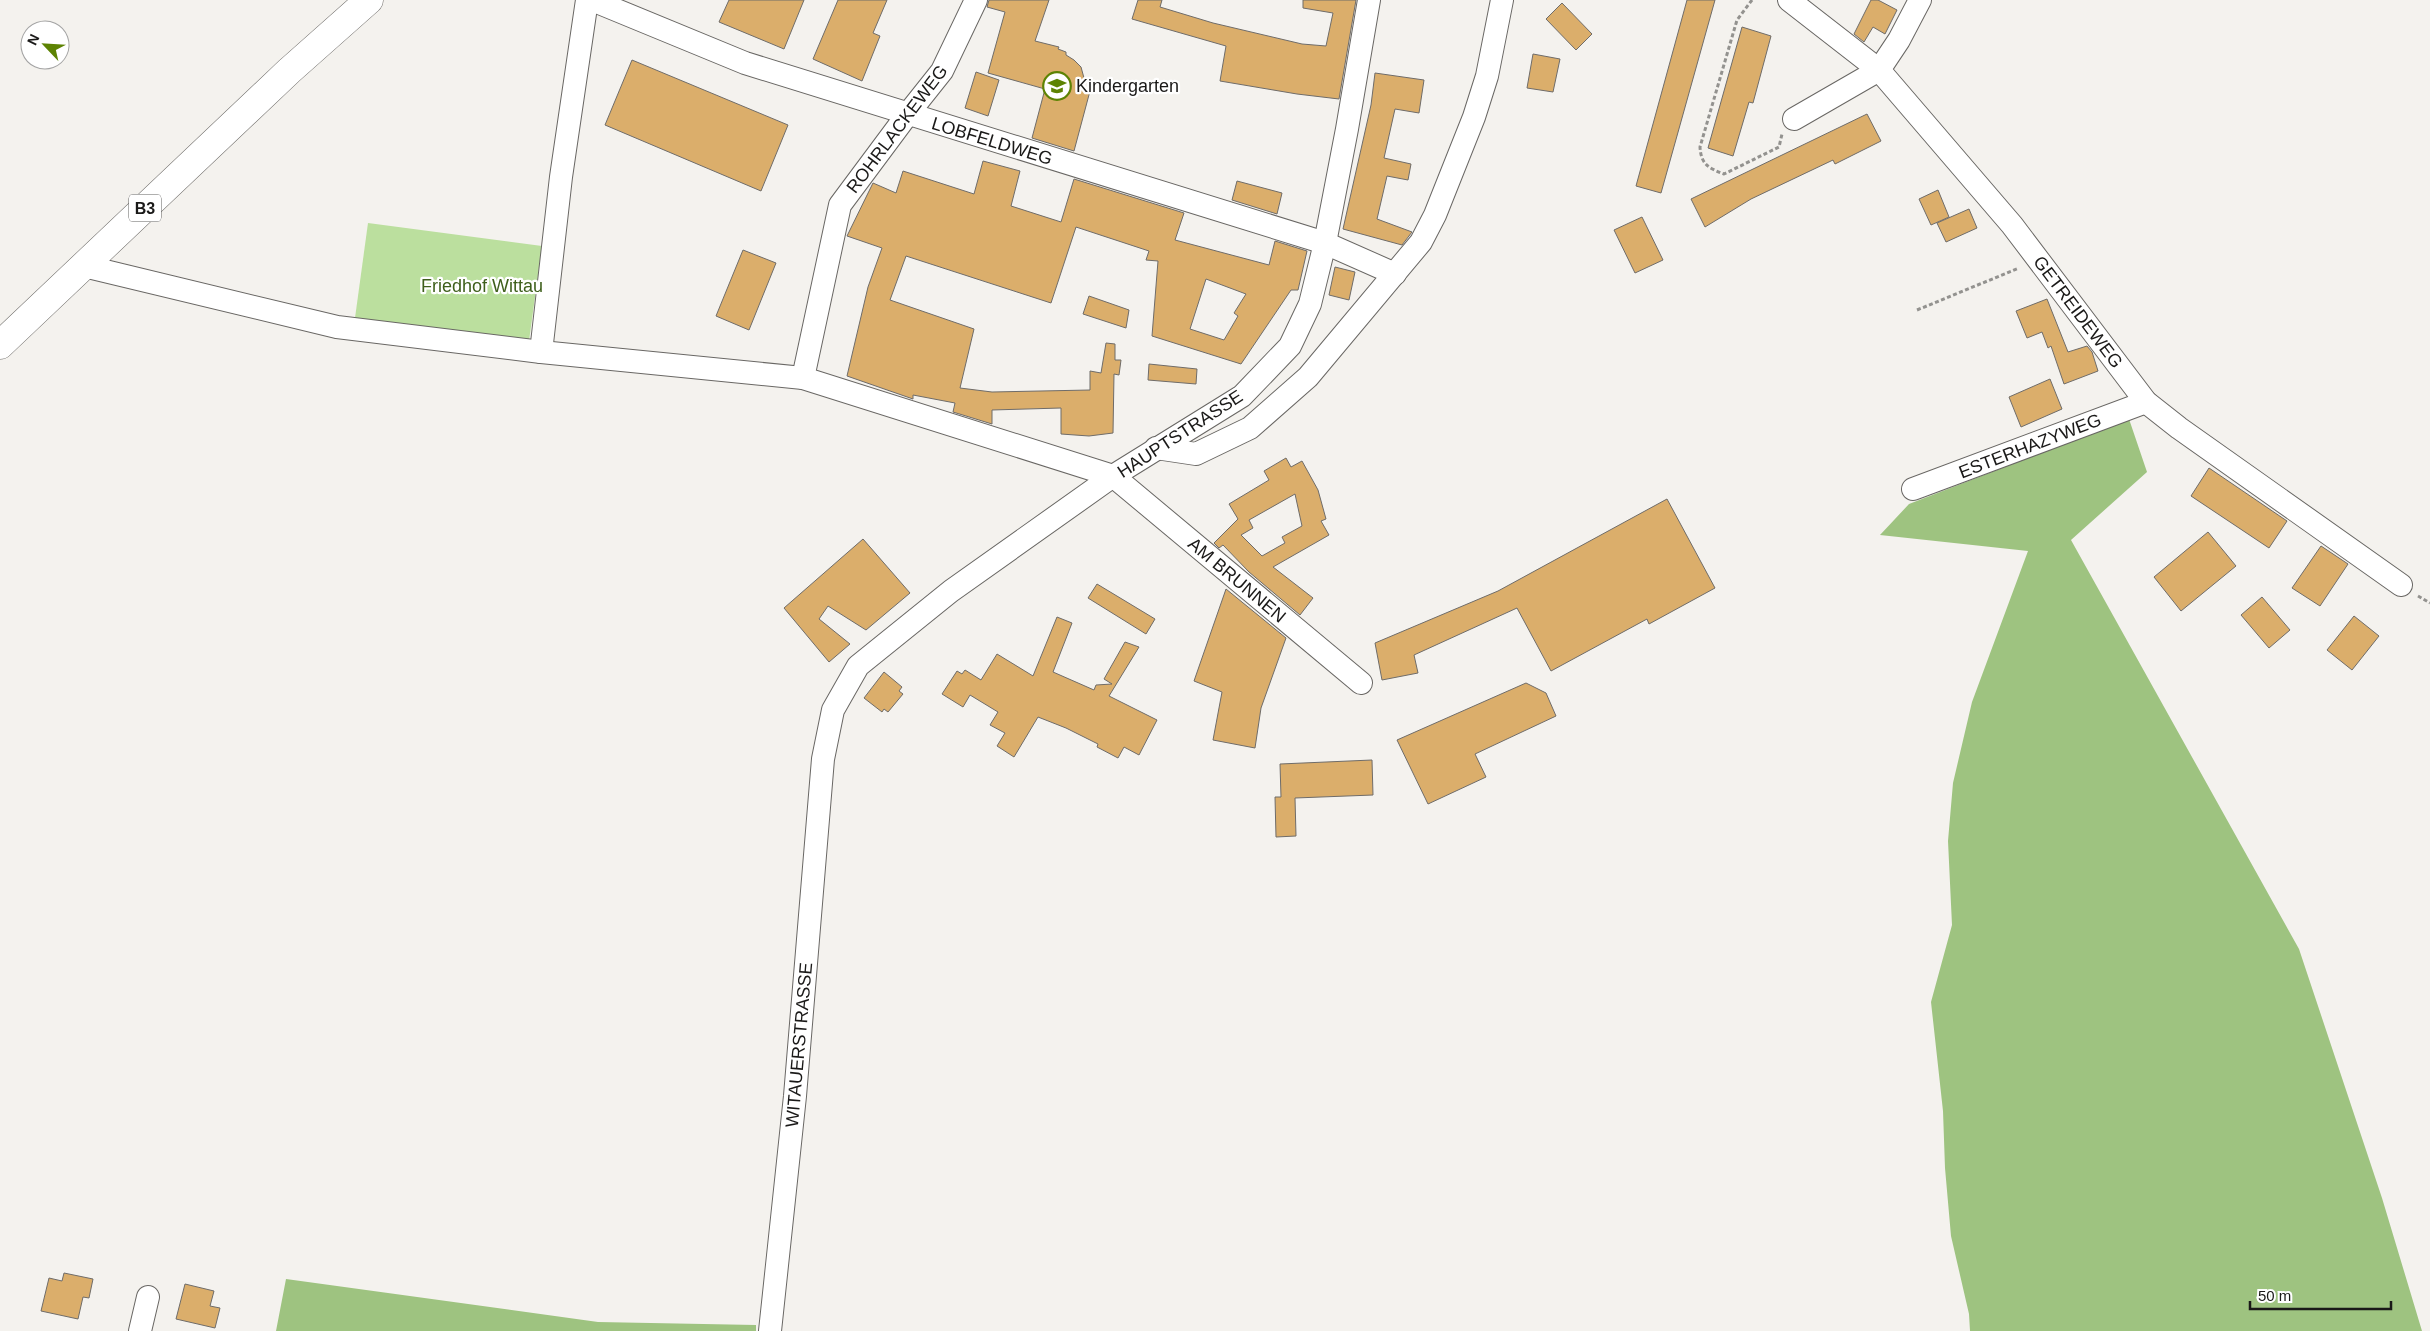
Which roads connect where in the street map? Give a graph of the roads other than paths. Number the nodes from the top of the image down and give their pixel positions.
1 (369, 0) edge
2 (588, 0) edge
3 (592, 0) edge
4 (976, 0) edge
5 (1369, 0) edge
6 (1502, 0) edge
7 (1789, 0) edge
8 (1920, 0) edge
9 (1879, 70) junction
10 (907, 115) junction
11 (1794, 119) road end
12 (1325, 243) junction
13 (84, 266) junction
14 (1395, 274) junction
15 (0, 345) edge
16 (541, 352) junction
17 (803, 378) junction
18 (2146, 402) junction
19 (1156, 448) junction
20 (1113, 476) junction
21 (1913, 489) dead end
22 (2401, 585) dead end
23 (1361, 683) dead end
24 (823, 759) joint
25 (148, 1297) dead end
26 (140, 1331) edge
27 (770, 1331) edge

1 - 13 main road, B3
2 - 16 street
3 - 10 street, LOBFELDWEG
4 - 10 street, ROHRLACKEWEG
5 - 12 street, HAUPTSTRASSE
6 - 14 street
7 - 9 street, GETREIDEWEG
8 - 9 street
9 - 11 street
9 - 18 street, GETREIDEWEG
10 - 12 street, LOBFELDWEG
10 - 17 street, ROHRLACKEWEG
12 - 14 street, LOBFELDWEG
12 - 19 street, HAUPTSTRASSE
13 - 15 main road, B3
13 - 16 street
14 - 19 street
16 - 17 street
17 - 20 street
18 - 21 street, ESTERHAZYWEG
18 - 22 street, GETREIDEWEG
19 - 20 street, HAUPTSTRASSE
20 - 23 street, AM BRUNNEN
20 - 24 street, HAUPTSTRASSE
24 - 27 street, WITAUERSTRASSE
25 - 26 street

